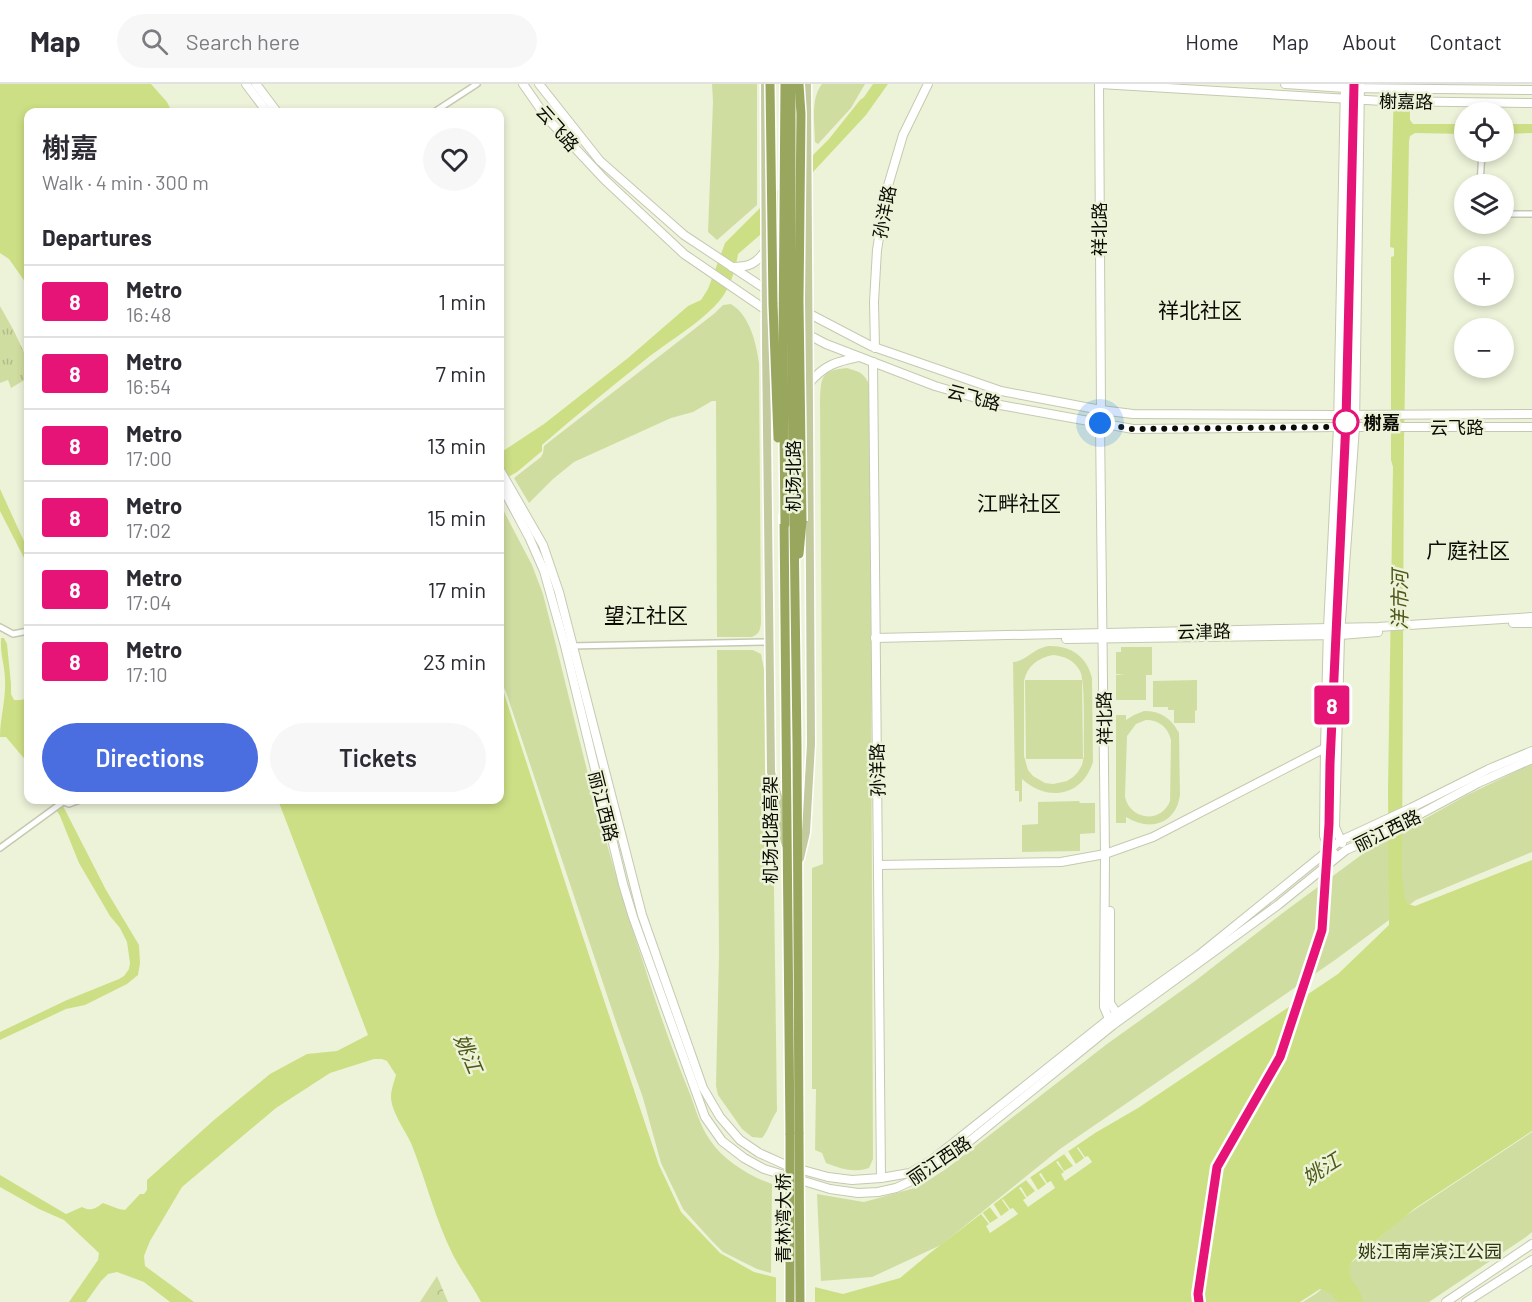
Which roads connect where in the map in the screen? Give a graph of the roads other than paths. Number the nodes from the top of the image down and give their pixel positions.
1 (246, 84) edge
2 (256, 84) edge
3 (477, 84) edge
4 (523, 84) edge
5 (539, 84) edge
6 (765, 84) edge
7 (770, 84) edge
8 (785, 84) edge
9 (791, 84) edge
10 (799, 84) edge
11 (807, 84) edge
12 (928, 84) edge
13 (1100, 84) edge
14 (1285, 84) edge
15 (1345, 86) edge
16 (1360, 86) edge
17 (1532, 90) edge
18 (1344, 100) junction
19 (1359, 100) junction
20 (1532, 103) edge
21 (1454, 105) edge
22 (1514, 105) edge
23 (264, 108) edge
24 (274, 108) edge
25 (440, 108) edge
26 (1514, 214) edge
27 (1532, 214) edge
28 (765, 250) junction
29 (732, 267) junction
30 (766, 289) junction
31 (766, 311) junction
32 (808, 314) junction
33 (809, 335) junction
34 (875, 348) junction
35 (859, 357) junction
36 (873, 362) junction
37 (809, 383) junction
38 (1101, 410) junction
39 (1532, 414) edge
40 (1338, 415) junction
41 (1355, 415) junction
42 (1102, 424) junction
43 (1338, 427) junction
44 (1355, 427) junction
45 (1532, 427) edge
46 (504, 486) edge
47 (793, 522) junction
48 (1532, 617) edge
49 (1532, 623) edge
50 (0, 627) edge
51 (1419, 627) junction
52 (1328, 631) junction
53 (1340, 631) junction
54 (24, 632) edge
55 (1105, 636) junction
56 (876, 640) junction
57 (769, 642) junction
58 (569, 646) junction
59 (1325, 748) junction
60 (1532, 751) edge
61 (1532, 759) edge
62 (60, 804) edge
63 (1340, 842) junction
64 (786, 845) junction
65 (0, 848) edge
66 (1330, 850) junction
67 (1346, 850) junction
68 (1107, 854) junction
69 (1337, 857) junction
70 (878, 865) junction
71 (798, 867) junction
72 (1119, 1016) junction
73 (1111, 1022) junction
74 (794, 1135) junction
75 (881, 1178) junction
76 (1532, 1244) edge
77 (1532, 1260) edge
78 (790, 1302) edge
79 (800, 1302) edge
80 (1446, 1302) edge
81 (1466, 1302) edge

1 - 23 main road
2 - 24 main road
3 - 25 street
4 - 31 main road, 云飞路
5 - 29 main road, 云飞路
6 - 28 main road, 机场北路
7 - 47 highway, bridge
8 - 47 highway, 机场北路, bridge
9 - 47 highway, 机场北路, bridge
10 - 47 highway, bridge
11 - 32 main road, 机场北路
12 - 34 main road, 孙洋路
13 - 18 main road, 榭嘉路
13 - 38 main road, 祥北路
14 - 15 main road, 榭嘉路
15 - 16 main road, 榭嘉路
15 - 18 main road
16 - 17 main road, 榭嘉路
16 - 19 main road
18 - 19 main road, 榭嘉路
18 - 40 main road
19 - 21 main road, 榭嘉路
19 - 41 main road
20 - 22 main road, 榭嘉路
26 - 27 street
28 - 29 main road
28 - 30 main road, 机场北路
29 - 30 main road, 云飞路
30 - 31 main road, 机场北路
30 - 32 main road, 云飞路
31 - 33 main road, 云飞路
31 - 57 main road, 机场北路
32 - 33 main road, 机场北路
32 - 34 main road, 云飞路
33 - 35 main road, 云飞路
33 - 37 main road, 机场北路
34 - 38 main road, 云飞路
35 - 36 main road, 云飞路
35 - 37 main road
36 - 42 main road, 云飞路
36 - 56 main road, 孙洋路
37 - 71 main road, 机场北路
38 - 40 main road, 云飞路
38 - 42 main road, 祥北路
39 - 41 main road, 云飞路
40 - 41 main road, 云飞路
40 - 43 main road
41 - 44 main road
42 - 43 main road, 云飞路
42 - 55 main road, 祥北路
43 - 44 main road, 云飞路
43 - 52 main road
44 - 45 main road, 云飞路
44 - 53 main road
46 - 58 main road, 丽江西路
47 - 64 highway, 机场北路高架
47 - 71 highway, 机场北路高架
48 - 51 main road, 云津路
49 - 51 main road, 云津路
50 - 54 street
51 - 53 main road, 云津路
52 - 53 main road, 云津路
52 - 55 main road, 云津路
52 - 59 main road
53 - 63 main road
55 - 56 main road, 云津路
55 - 68 main road, 祥北路
56 - 70 main road, 孙洋路
57 - 58 street
57 - 64 main road, 机场北路
58 - 73 main road, 丽江西路
58 - 75 main road, 丽江西路
59 - 66 main road
59 - 68 main road
60 - 63 main road, 丽江西路
61 - 67 main road, 丽江西路
62 - 65 street
63 - 66 main road, 丽江西路
63 - 67 main road
64 - 74 highway, 机场北路高架
66 - 69 main road
66 - 72 main road, 丽江西路
67 - 69 main road, 丽江西路
68 - 70 main road
68 - 72 main road, 祥北路
68 - 73 main road, 祥北路
69 - 72 main road, 丽江西路
70 - 75 main road, 孙洋路
71 - 74 highway, 机场北路高架
72 - 73 main road, 丽江西路
73 - 75 main road, 丽江西路
74 - 78 highway, 青林湾大桥, bridge
74 - 79 highway, 青林湾大桥, bridge
76 - 80 main road
77 - 81 main road

